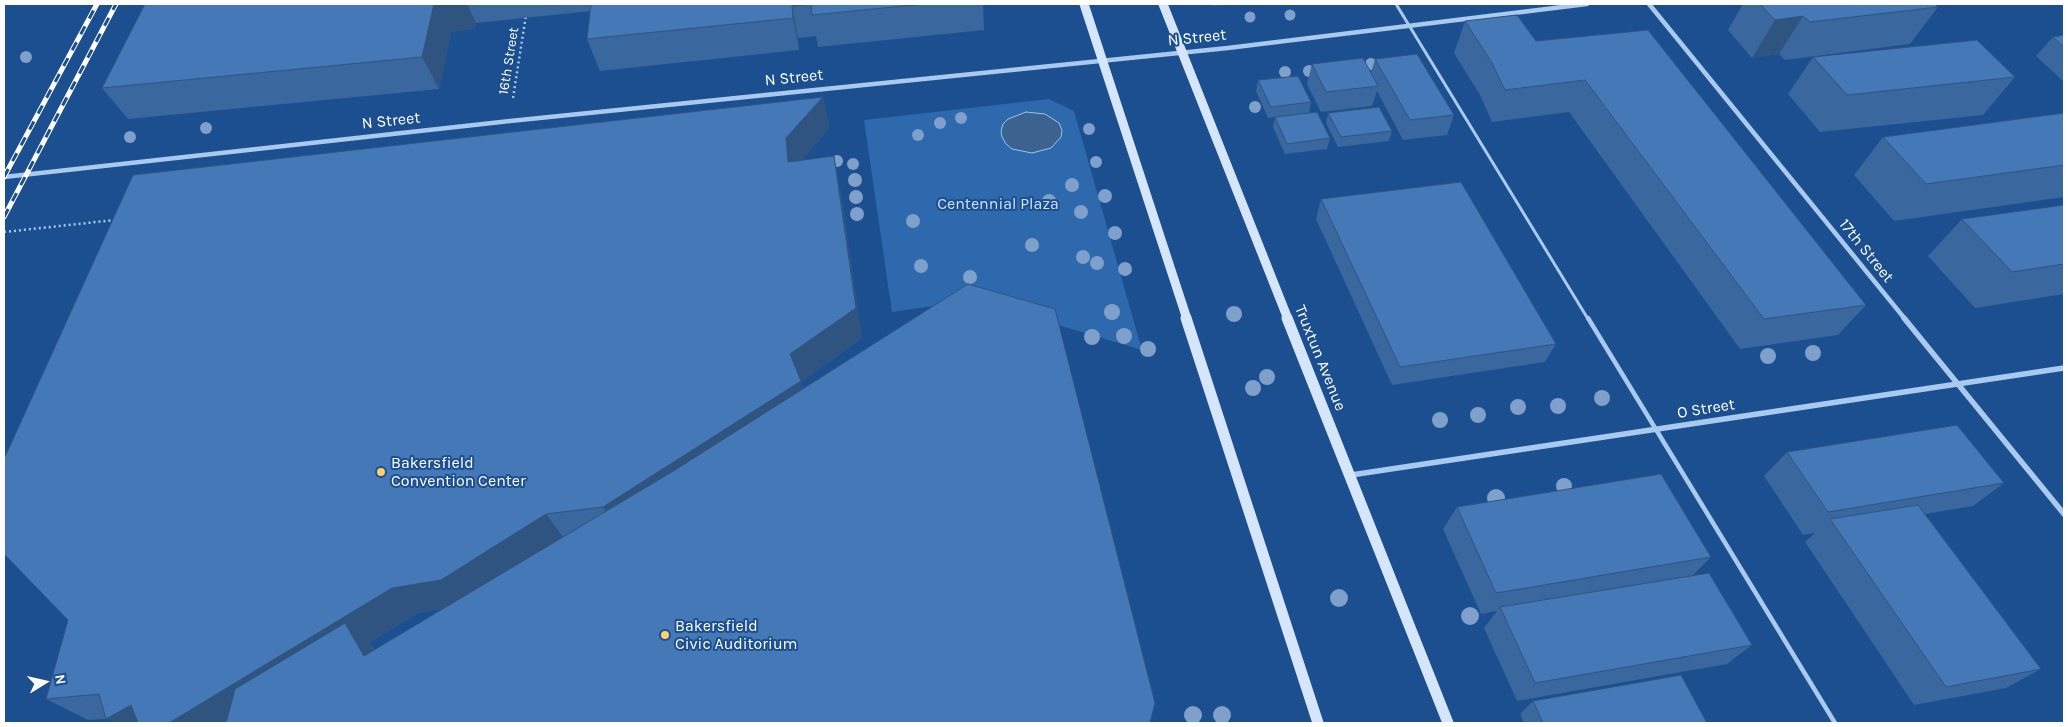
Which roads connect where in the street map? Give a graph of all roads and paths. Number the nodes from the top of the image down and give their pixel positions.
1 (1084, 4) edge
2 (1163, 4) edge
3 (1396, 4) edge
4 (1587, 4) edge
5 (1649, 4) edge
6 (527, 9) dead end
7 (1410, 27) junction
8 (1182, 52) junction
9 (1103, 60) junction
10 (510, 121) junction
11 (4, 178) edge
12 (118, 220) edge
13 (4, 232) edge
14 (2064, 368) edge
15 (1957, 383) junction
16 (1656, 430) junction
17 (1351, 475) junction
18 (2064, 514) edge
19 (1318, 723) edge
20 (1448, 723) edge
21 (1835, 723) edge

1 - 9 main road
2 - 8 main road, Truxtun Avenue
3 - 7 lane
4 - 7 street, N Street
5 - 15 street, 17th Street
6 - 10 path, 16th Street
7 - 8 street, N Street
7 - 16 lane
8 - 9 street, N Street
8 - 17 main road, Truxtun Avenue
9 - 10 street, N Street
9 - 19 main road
10 - 11 street, N Street
12 - 13 path
14 - 15 street, O Street
15 - 16 street, O Street
15 - 18 street, 17th Street
16 - 17 street, O Street
16 - 21 lane
17 - 20 main road, Truxtun Avenue

